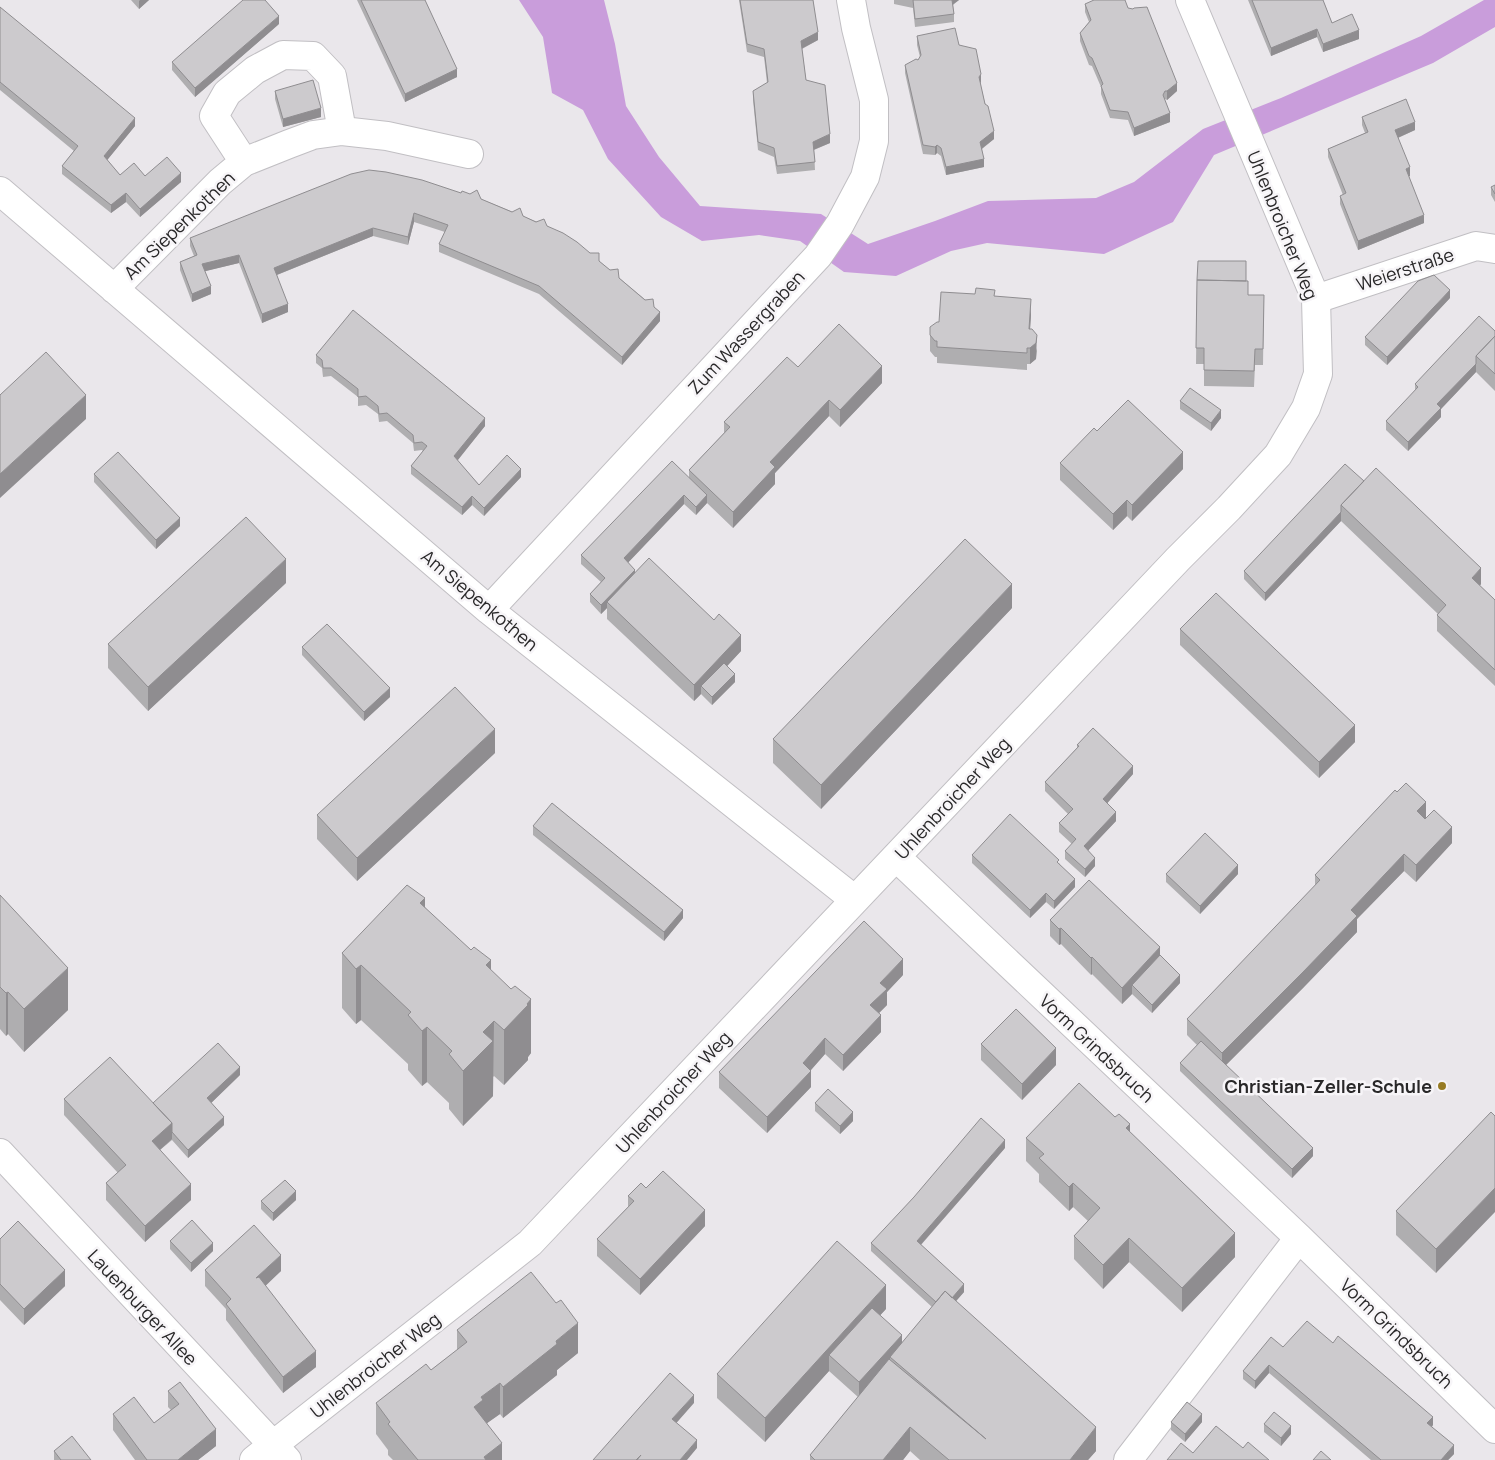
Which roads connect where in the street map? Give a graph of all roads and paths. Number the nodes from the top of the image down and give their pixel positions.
1 (852, 0) edge
2 (1190, 0) edge
3 (342, 131) junction
4 (469, 154) dead end
5 (244, 162) junction
6 (0, 191) edge
7 (1495, 249) edge
8 (114, 289) junction
9 (1316, 299) junction
10 (489, 610) junction
11 (896, 857) junction
12 (855, 900) junction
13 (0, 1153) edge
14 (1299, 1238) junction
15 (1495, 1429) edge
16 (271, 1455) edge
17 (1128, 1460) edge

1 - 10 street, Zum Wassergraben
2 - 9 street, Uhlenbroicher Weg
3 - 4 street, Am Siepenkothen
3 - 5 street, Am Siepenkothen
3 - 5 street, Am Siepenkothen
5 - 8 street, Am Siepenkothen
6 - 8 street, Am Siepenkothen
7 - 9 street, Weierstraße
8 - 10 street, Am Siepenkothen
9 - 11 street, Uhlenbroicher Weg
10 - 12 street, Am Siepenkothen
11 - 12 street, Uhlenbroicher Weg
11 - 14 street, Vorm Grindsbruch
12 - 16 street, Uhlenbroicher Weg
13 - 16 street, Lauenburger Allee
14 - 15 street, Vorm Grindsbruch
14 - 17 street

